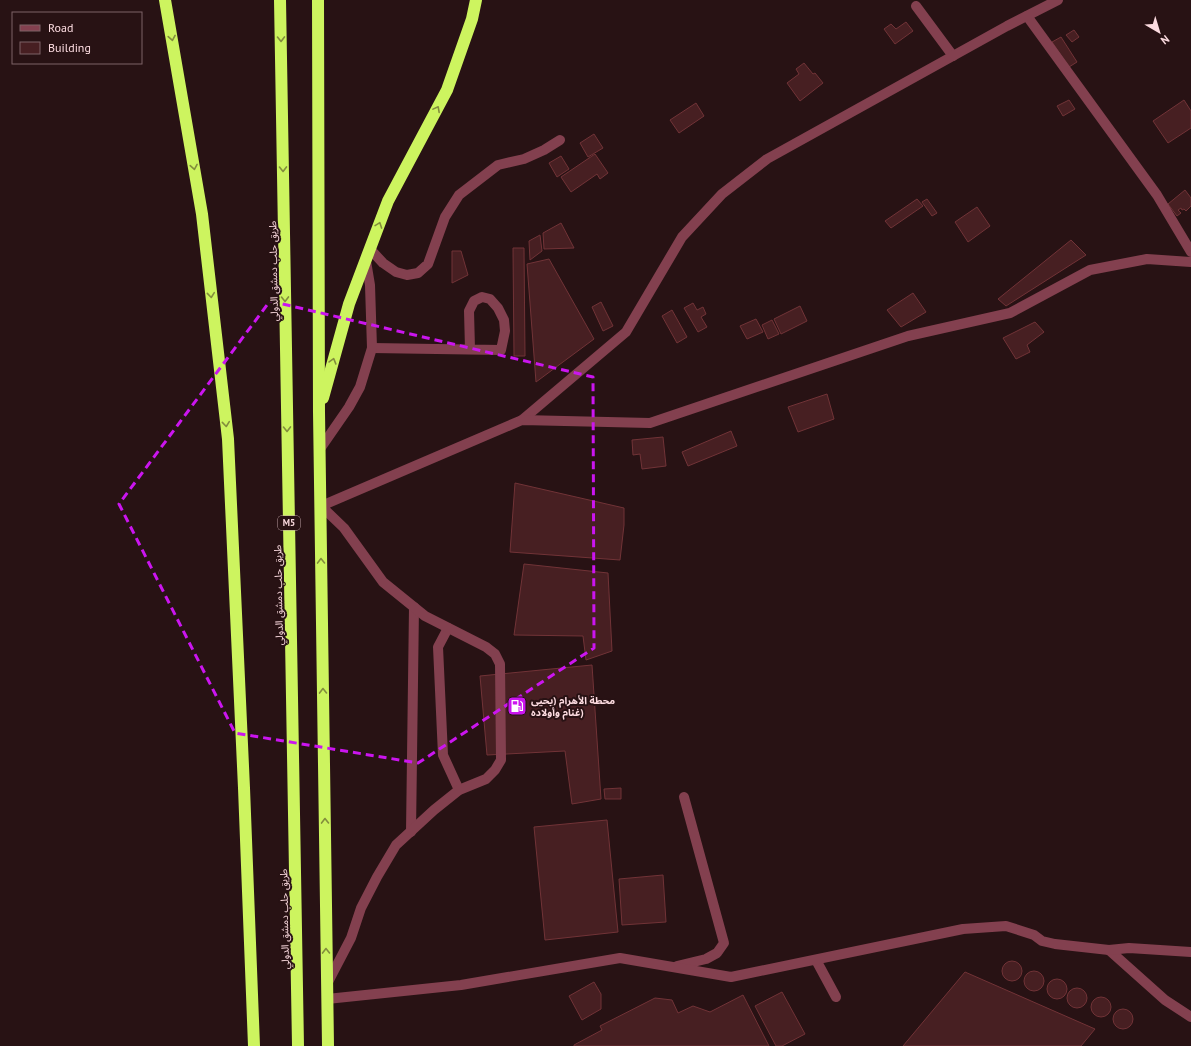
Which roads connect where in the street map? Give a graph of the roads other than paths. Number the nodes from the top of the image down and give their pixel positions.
1 (165, 0) edge
2 (280, 0) edge
3 (318, 0) edge
4 (476, 0) edge
5 (1058, 0) edge
6 (916, 6) dead end
7 (1027, 16) junction
8 (953, 56) junction
9 (560, 140) dead end
10 (1191, 252) edge
11 (368, 255) junction
12 (1191, 262) edge
13 (372, 348) junction
14 (470, 349) junction
15 (319, 412) junction
16 (522, 420) junction
17 (320, 449) junction
18 (320, 506) junction
19 (414, 607) junction
20 (448, 628) junction
21 (459, 790) junction
22 (684, 797) dead end
23 (411, 832) junction
24 (1109, 950) junction
25 (1191, 952) edge
26 (816, 960) junction
27 (673, 968) junction
28 (327, 985) junction
29 (836, 997) dead end
30 (327, 999) junction
31 (1191, 1017) edge
32 (254, 1046) edge
33 (298, 1046) edge
34 (328, 1046) edge

1 -> 32 highway
2 -> 33 highway, طريق حلب دمشق الدولي / M5
3 - 15 highway
11 -> 4 highway
5 - 7 street
6 - 8 street
7 - 8 street
7 - 10 street
8 - 16 street
9 - 11 street
11 - 13 street
15 -> 11 highway
12 - 16 street
13 - 14 street
13 - 17 street
14 - 14 street
15 - 17 highway
16 - 18 street
17 - 18 highway
18 - 19 street
28 -> 18 highway
19 - 20 street
19 - 23 street
20 - 21 street
20 - 21 street
21 - 23 street
22 - 27 street
23 - 28 street
24 - 25 street
24 - 26 street
24 - 31 street
26 - 27 street
26 - 29 street
27 - 30 street
28 - 30 highway
30 - 34 highway

